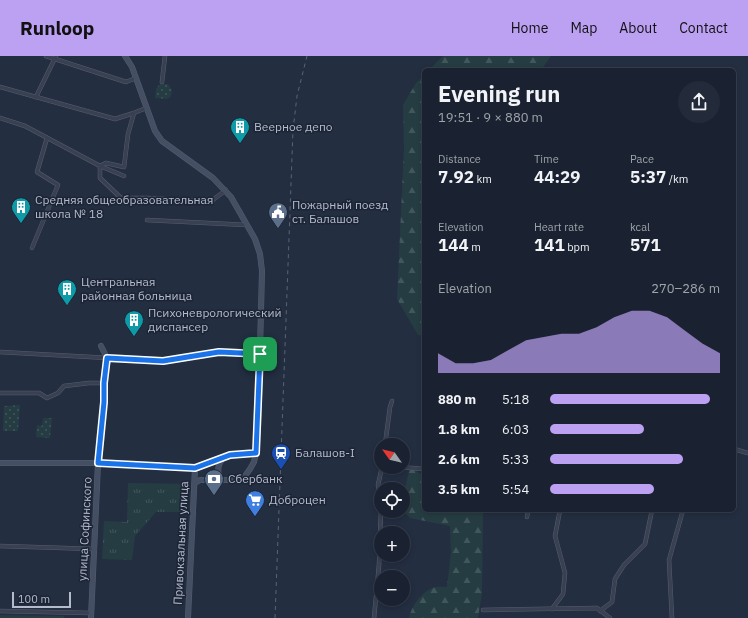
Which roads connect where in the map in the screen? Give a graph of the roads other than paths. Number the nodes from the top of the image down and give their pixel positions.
1 (46, 56) edge
2 (126, 56) edge
3 (165, 56) edge
4 (56, 57) edge
5 (136, 78) junction
6 (162, 82) dead end
7 (0, 87) edge
8 (36, 97) junction
9 (146, 108) junction
10 (134, 113) junction
11 (0, 118) edge
12 (46, 138) junction
13 (100, 166) junction
14 (124, 176) dead end
15 (226, 190) junction
16 (147, 220) dead end
17 (247, 225) junction
18 (32, 248) dead end
19 (101, 346) dead end
20 (0, 352) edge
21 (260, 354) junction
22 (107, 358) junction
23 (104, 383) junction
24 (0, 393) edge
25 (392, 401) dead end
26 (386, 438) edge
27 (736, 450) edge
28 (256, 453) junction
29 (748, 453) edge
30 (223, 457) junction
31 (0, 463) edge
32 (98, 463) junction
33 (195, 468) junction
34 (410, 468) edge
35 (422, 469) edge
36 (221, 480) junction
37 (195, 484) junction
38 (528, 512) edge
39 (560, 512) edge
40 (652, 512) edge
41 (682, 512) edge
42 (381, 518) edge
43 (527, 518) dead end
44 (0, 546) edge
45 (95, 550) junction
46 (552, 609) junction
47 (483, 610) dead end
48 (0, 611) edge
49 (600, 611) junction
50 (91, 615) edge
51 (188, 618) edge
52 (374, 618) edge
53 (610, 618) edge
54 (672, 618) edge

1 - 4 street
2 - 5 main road
3 - 6 street
4 - 5 street
4 - 8 street
5 - 9 main road
7 - 8 street
8 - 10 street
9 - 10 street
9 - 15 main road
10 - 13 street
11 - 12 street
12 - 13 street
12 - 18 street
13 - 14 street
13 - 15 street
15 - 17 main road
16 - 17 street
17 - 21 main road
19 - 22 main road
20 - 22 street
21 - 22 street
21 - 28 main road
22 - 23 main road, улица Софинского
23 - 24 street
23 - 32 main road, улица Софинского
25 - 26 street
27 - 29 street
28 - 30 main road
28 - 36 main road
30 - 33 main road
30 - 36 main road
31 - 32 main road
32 - 33 main road
32 - 45 main road, улица Софинского
33 - 37 main road, Привокзальная улица
34 - 35 street
36 - 37 main road
37 - 51 main road, Привокзальная улица
38 - 43 street
39 - 46 street
40 - 49 street
41 - 54 street
42 - 52 street
44 - 45 street
45 - 50 main road, улица Софинского
46 - 47 street
46 - 49 street
48 - 50 street
49 - 53 street

